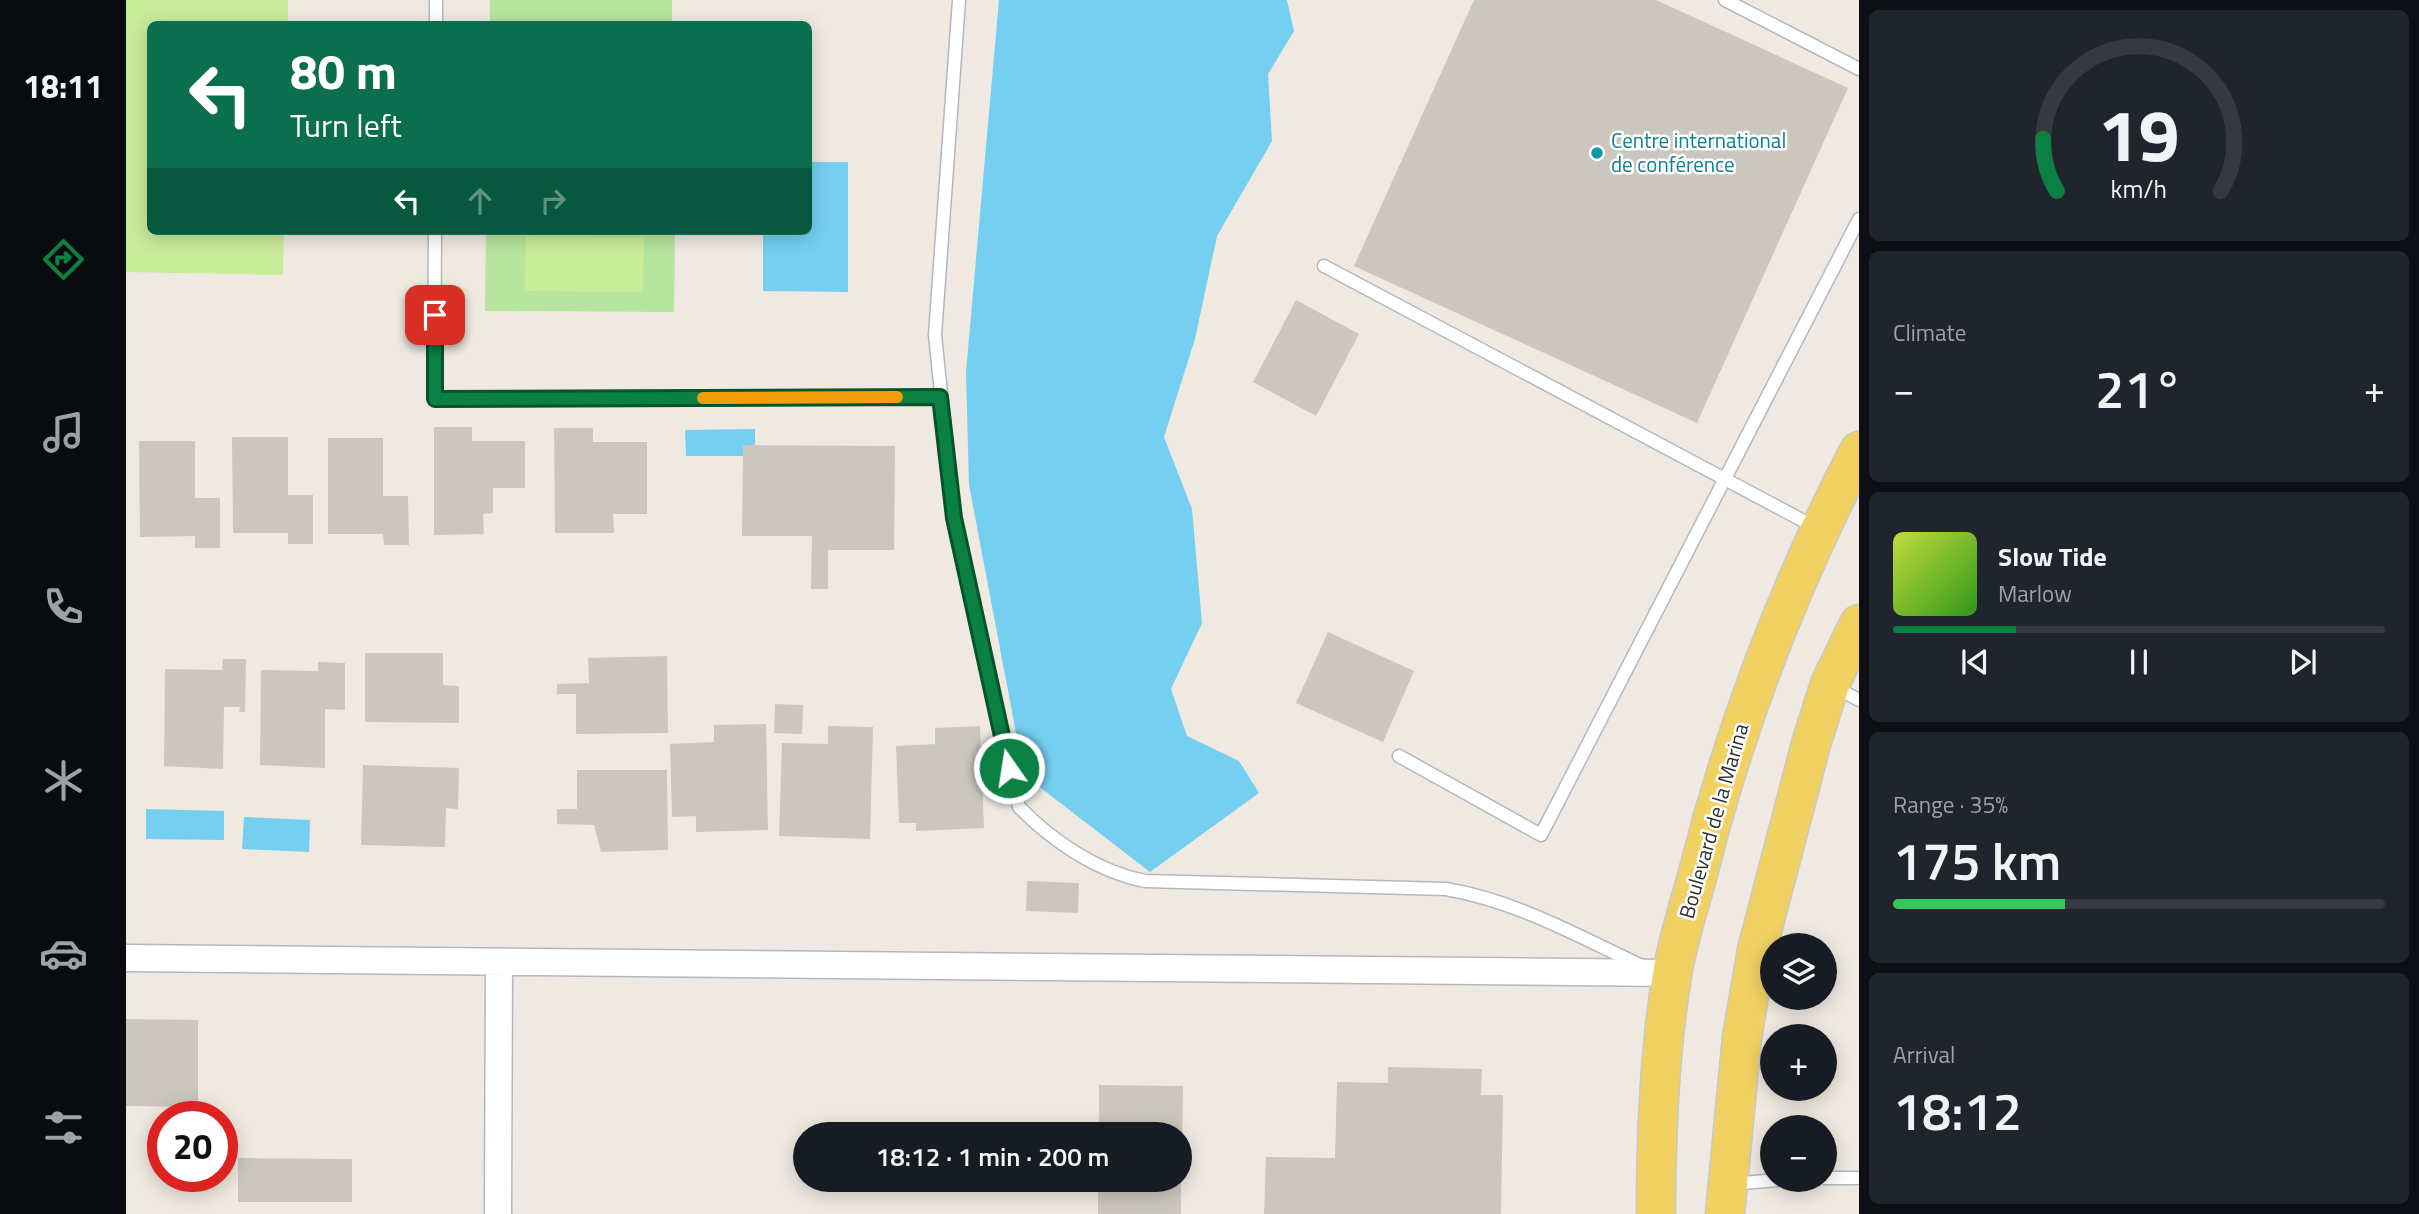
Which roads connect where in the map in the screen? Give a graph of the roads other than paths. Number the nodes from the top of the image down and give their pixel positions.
1 (436, 0) edge
2 (959, 0) edge
3 (1725, 0) edge
4 (436, 21) edge
5 (1859, 69) edge
6 (1859, 219) edge
7 (435, 235) edge
8 (1324, 266) dead end
9 (940, 397) junction
10 (1859, 451) edge
11 (1726, 478) junction
12 (1819, 529) junction
13 (1859, 624) edge
14 (1844, 692) edge
15 (1399, 756) dead end
16 (126, 958) edge
17 (499, 962) junction
18 (1666, 974) junction
19 (1837, 1178) edge
20 (1859, 1178) edge
21 (1760, 1186) edge
22 (1726, 1199) edge
23 (498, 1214) edge
24 (1656, 1214) edge

1 - 4 lane
2 - 9 lane
3 - 5 lane
6 - 11 lane
7 - 9 lane
8 - 11 lane
9 - 18 lane
10 - 12 main road, Boulevard de la Marina
11 - 12 lane
11 - 15 lane
12 - 18 main road, Boulevard de la Marina
13 - 14 main road
14 - 22 main road
16 - 17 street
17 - 18 street
17 - 23 street
18 - 24 main road, Boulevard de la Marina
19 - 20 lane
21 - 22 lane

